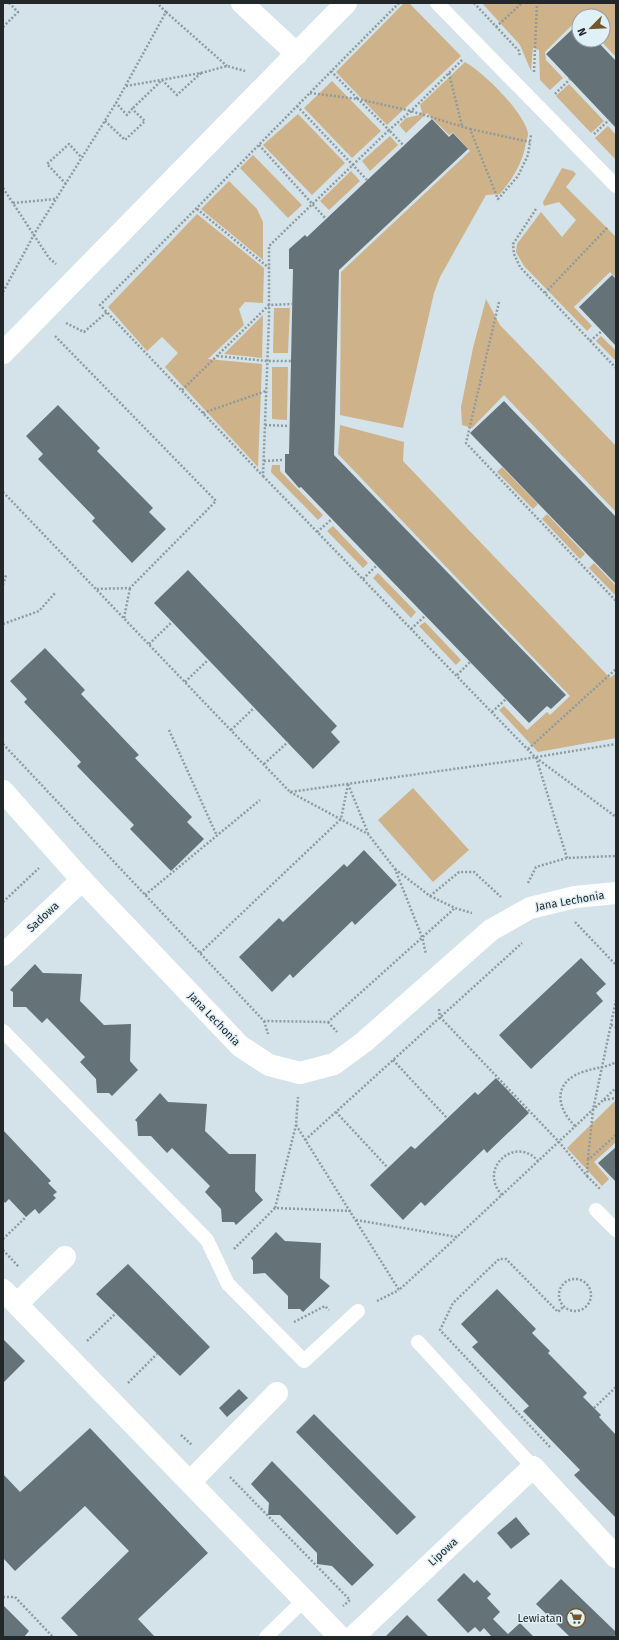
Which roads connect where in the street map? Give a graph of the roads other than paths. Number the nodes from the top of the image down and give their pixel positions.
1 (242, 3) edge
2 (346, 3) edge
3 (437, 3) edge
4 (297, 54) junction
5 (616, 186) edge
6 (3, 353) edge
7 (3, 791) edge
8 (82, 880) junction
9 (616, 893) edge
10 (3, 954) edge
11 (3, 1031) edge
12 (596, 1210) dead end
13 (616, 1230) edge
14 (65, 1257) dead end
15 (10, 1297) edge
16 (358, 1310) road end
17 (418, 1342) dead end
18 (277, 1393) dead end
19 (533, 1467) junction
20 (190, 1482) junction
21 (616, 1557) edge
22 (304, 1600) junction
23 (342, 1634) edge
24 (266, 1637) edge

1 - 4 street
2 - 4 street
3 - 5 lane
4 - 6 street
7 - 8 street, Jana Lechonia
8 - 9 street, Jana Lechonia
8 - 10 street, Sadowa
11 - 16 lane
12 - 13 lane
14 - 15 street
15 - 20 street
17 - 19 lane
18 - 20 street
19 - 21 street
19 - 23 street, Lipowa
20 - 22 street
22 - 23 street
22 - 24 lane

